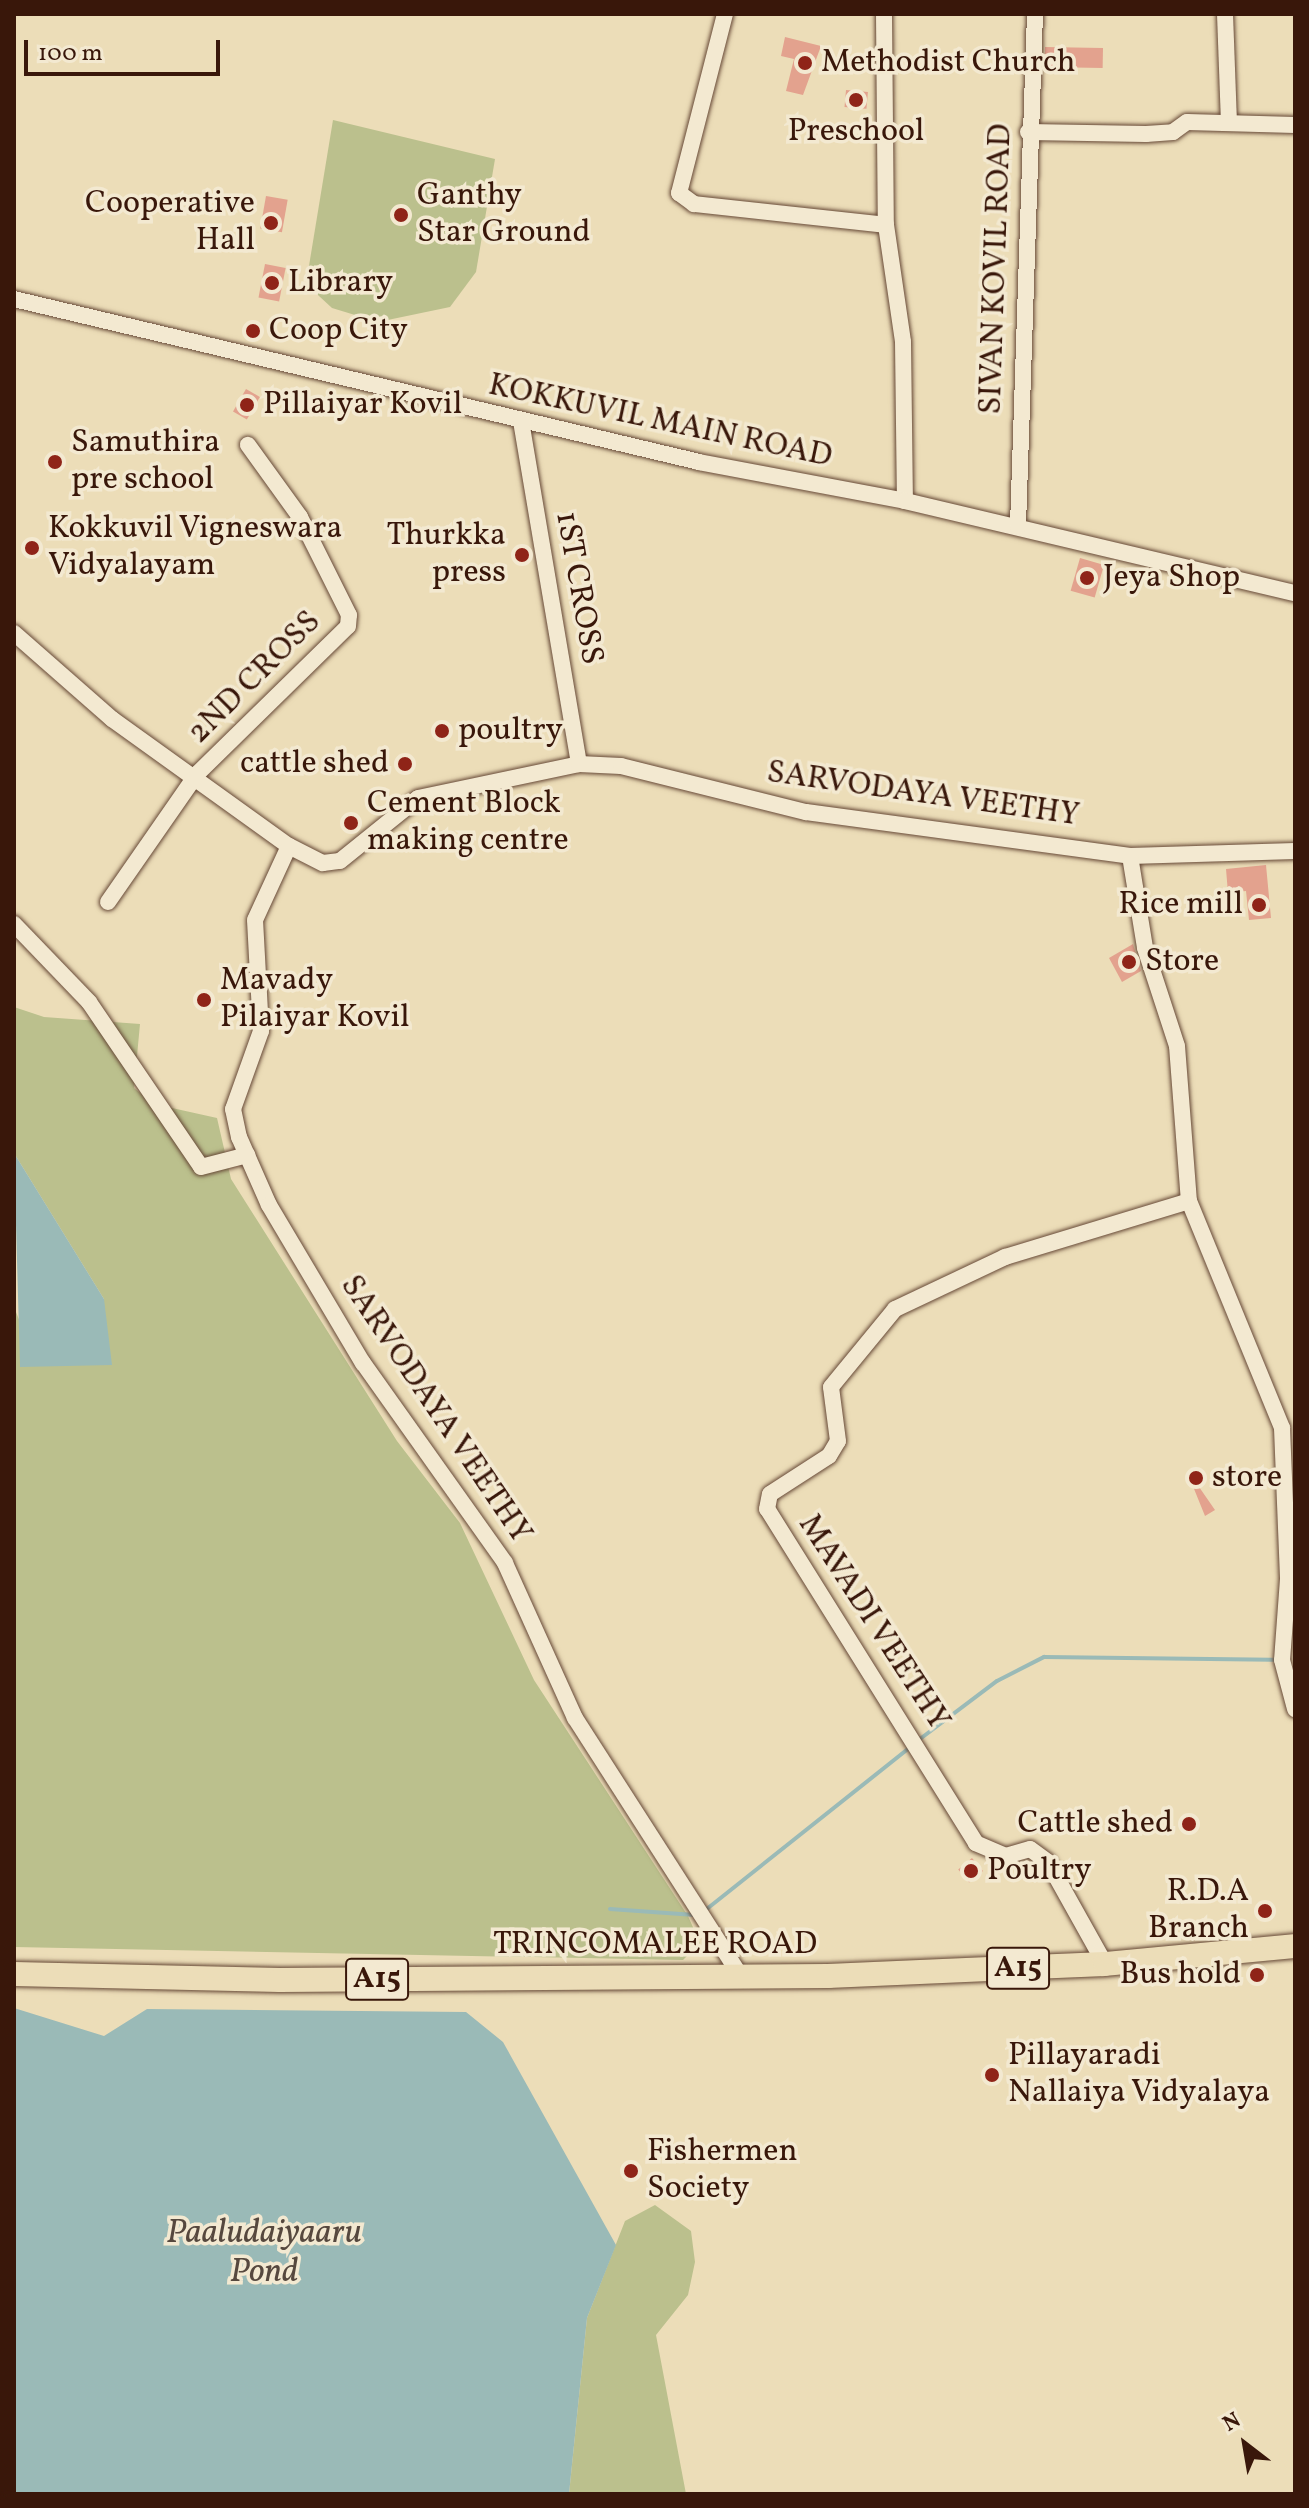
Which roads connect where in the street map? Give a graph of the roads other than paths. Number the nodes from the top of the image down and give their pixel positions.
1 (725, 14) edge
2 (884, 14) edge
3 (1035, 14) edge
4 (1225, 14) edge
5 (1229, 121) junction
6 (1295, 125) edge
7 (1028, 132) junction
8 (886, 225) junction
9 (14, 299) edge
10 (521, 421) junction
11 (248, 445) dead end
12 (905, 501) junction
13 (1018, 526) junction
14 (1295, 593) edge
15 (14, 633) edge
16 (579, 764) junction
17 (197, 774) junction
18 (289, 846) junction
19 (1295, 851) edge
20 (1130, 856) junction
21 (108, 902) dead end
22 (14, 924) edge
23 (247, 1155) junction
24 (1189, 1201) junction
25 (1295, 1709) edge
26 (1295, 1946) edge
27 (1105, 1964) junction
28 (14, 1974) edge
29 (740, 1975) junction

1 - 8 street
2 - 8 street
3 - 7 street, SIVAN KOVIL ROAD
4 - 5 street
5 - 6 street
5 - 7 street
7 - 13 street, SIVAN KOVIL ROAD
8 - 12 street
9 - 10 street, KOKKUVIL MAIN ROAD
10 - 12 street, KOKKUVIL MAIN ROAD
10 - 16 street, 1ST CROSS
11 - 17 street, 2ND CROSS
12 - 13 street, KOKKUVIL MAIN ROAD
13 - 14 street, KOKKUVIL MAIN ROAD
15 - 17 street, SARVODAYA VEETHY
16 - 18 street, SARVODAYA VEETHY
16 - 20 street, SARVODAYA VEETHY
17 - 18 street, SARVODAYA VEETHY
17 - 21 street, 2ND CROSS
18 - 23 street, SARVODAYA VEETHY
19 - 20 street, SARVODAYA VEETHY
20 - 24 street
22 - 23 street
23 - 29 street, SARVODAYA VEETHY
24 - 25 street
24 - 27 street, MAVADI VEETHY
26 - 27 highway, TRINCOMALEE ROAD / A15
27 - 29 highway, TRINCOMALEE ROAD / A15
28 - 29 highway, TRINCOMALEE ROAD / A15

